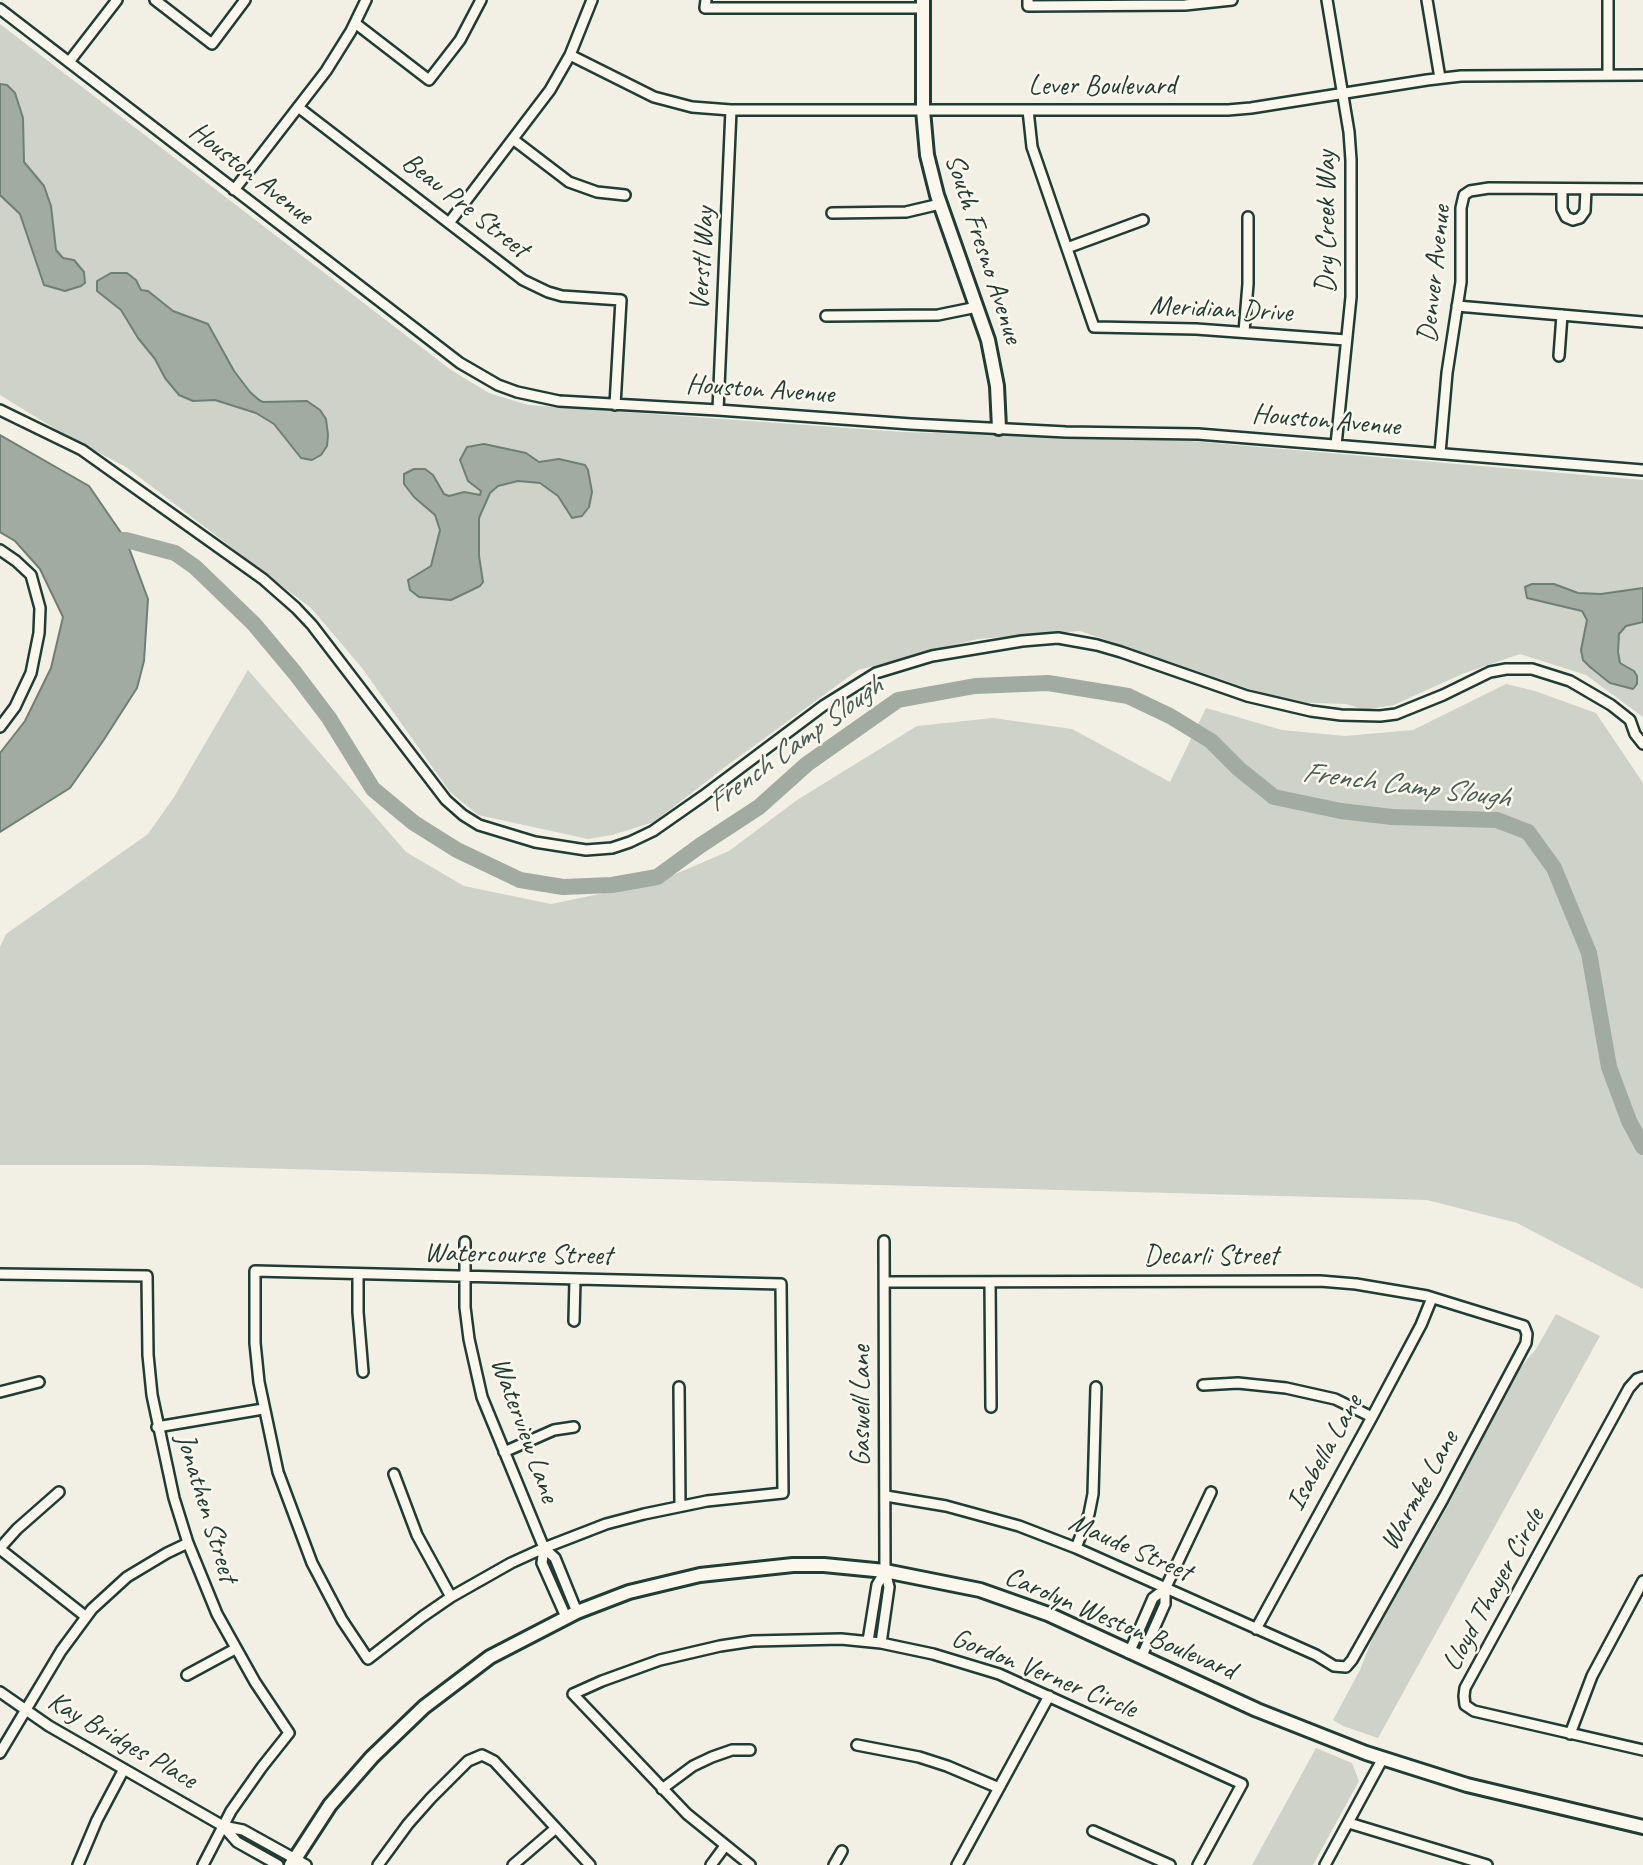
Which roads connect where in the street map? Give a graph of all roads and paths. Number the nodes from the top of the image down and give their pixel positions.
1 (117, 0) edge
2 (155, 0) edge
3 (245, 0) edge
4 (366, 0) edge
5 (481, 0) edge
6 (592, 0) edge
7 (1232, 0) edge
8 (1327, 0) edge
9 (1427, 0) edge
10 (1608, 0) edge
11 (1028, 3) edge
12 (1133, 3) edge
13 (706, 4) edge
14 (923, 4) edge
15 (0, 9) edge
16 (355, 23) junction
17 (569, 55) junction
18 (69, 62) junction
19 (1608, 75) junction
20 (1643, 75) edge
21 (1440, 78) junction
22 (1342, 94) junction
23 (298, 107) junction
24 (731, 110) junction
25 (923, 110) junction
26 (1028, 110) junction
27 (514, 140) junction
28 (1562, 189) junction
29 (1586, 189) junction
30 (1643, 189) edge
31 (234, 190) junction
32 (625, 195) dead end
33 (940, 204) junction
34 (832, 213) dead end
35 (1248, 217) dead end
36 (1143, 220) dead end
37 (449, 223) junction
38 (1067, 248) junction
39 (1457, 306) junction
40 (977, 307) junction
41 (1562, 315) junction
42 (826, 316) dead end
43 (1643, 322) edge
44 (1244, 332) junction
45 (1346, 340) junction
46 (1559, 356) dead end
47 (615, 405) junction
48 (0, 410) edge
49 (718, 410) junction
50 (999, 428) junction
51 (1336, 445) junction
52 (1440, 453) junction
53 (1643, 470) edge
54 (0, 550) edge
55 (0, 727) edge
56 (1643, 744) edge
57 (884, 1241) dead end
58 (465, 1242) dead end
59 (0, 1274) edge
60 (358, 1274) junction
61 (465, 1276) junction
62 (575, 1279) junction
63 (885, 1282) junction
64 (990, 1282) junction
65 (1432, 1298) junction
66 (574, 1321) dead end
67 (1527, 1334) joint
68 (363, 1372) dead end
69 (1643, 1377) edge
70 (39, 1382) dead end
71 (1203, 1385) dead end
72 (679, 1387) dead end
73 (1096, 1387) dead end
74 (0, 1392) edge
75 (991, 1408) dead end
76 (263, 1409) junction
77 (1372, 1417) junction
78 (158, 1427) junction
79 (574, 1427) dead end
80 (504, 1452) junction
81 (394, 1474) dead end
82 (59, 1492) dead end
83 (1211, 1492) dead end
84 (886, 1496) junction
85 (680, 1506) junction
86 (188, 1543) junction
87 (544, 1548) junction
88 (1076, 1548) junction
89 (0, 1549) edge
90 (885, 1571) junction
91 (1643, 1581) edge
92 (1165, 1589) junction
93 (451, 1597) junction
94 (571, 1615) junction
95 (85, 1616) junction
96 (1256, 1629) junction
97 (868, 1641) junction
98 (881, 1643) junction
99 (235, 1649) junction
100 (1135, 1655) junction
101 (1346, 1667) joint
102 (187, 1675) dead end
103 (0, 1692) edge
104 (1049, 1696) junction
105 (24, 1710) junction
106 (1570, 1734) junction
107 (857, 1745) dead end
108 (750, 1749) dead end
109 (1643, 1750) edge
110 (0, 1753) edge
111 (1383, 1758) junction
112 (124, 1769) junction
113 (999, 1788) junction
114 (662, 1789) junction
115 (1349, 1823) junction
116 (223, 1826) junction
117 (1643, 1827) edge
118 (556, 1828) junction
119 (1093, 1831) dead end
120 (725, 1846) junction
121 (842, 1850) dead end
122 (1452, 1861) edge
123 (297, 1863) edge
124 (78, 1865) edge
125 (202, 1865) edge
126 (278, 1865) edge
127 (378, 1865) edge
128 (513, 1865) edge
129 (590, 1865) edge
130 (711, 1865) edge
131 (750, 1865) edge
132 (834, 1865) edge
133 (957, 1865) edge
134 (1170, 1865) edge
135 (1198, 1865) edge
136 (1325, 1865) edge
137 (1487, 1865) edge

1 - 18 street
2 - 3 street
4 - 16 street
5 - 16 street
6 - 17 street
7 - 12 street
8 - 22 street, Dry Creek Way
9 - 21 street
10 - 19 street
11 - 12 street
13 - 14 street
14 - 25 street, South Fresno Avenue
15 - 18 street, Houston Avenue
16 - 23 street
17 - 24 street, Lever Boulevard
17 - 27 street
18 - 31 street, Houston Avenue
19 - 20 street, Lever Boulevard
19 - 21 street, Lever Boulevard
21 - 22 street, Lever Boulevard
22 - 26 street, Lever Boulevard
22 - 45 street, Dry Creek Way
23 - 31 street
23 - 37 street, Beau Pre Street
24 - 25 street, Lever Boulevard
24 - 49 street, Verstl Way
25 - 26 street, Lever Boulevard
25 - 33 street, South Fresno Avenue
26 - 38 street
27 - 32 street
27 - 37 street
28 - 29 street, Denver Avenue
28 - 29 street
28 - 39 street, Denver Avenue
29 - 30 street, Denver Avenue
31 - 47 street, Houston Avenue
33 - 34 street
33 - 40 street, South Fresno Avenue
35 - 44 street
36 - 38 street
37 - 47 street, Beau Pre Street
38 - 44 street, Meridian Drive
39 - 41 street
39 - 52 street, Denver Avenue
40 - 42 street
40 - 50 street, South Fresno Avenue
41 - 43 street
41 - 46 street
44 - 45 street, Meridian Drive
45 - 51 street, Dry Creek Way
47 - 49 street, Houston Avenue
48 - 56 street
49 - 50 street, Houston Avenue
50 - 51 street, Houston Avenue
51 - 52 street, Houston Avenue
52 - 53 street, Houston Avenue
54 - 55 street
57 - 63 street, Gaswell Lane
58 - 61 street, Waterview Lane
59 - 78 street, Jonathen Street
60 - 61 street, Watercourse Street
60 - 68 street
60 - 76 street, Watercourse Street
61 - 62 street, Watercourse Street
61 - 80 street, Waterview Lane
62 - 66 street
62 - 85 street, Watercourse Street
63 - 64 street, Decarli Street
63 - 84 street, Gaswell Lane
64 - 65 street, Decarli Street
64 - 75 street
65 - 67 street, Decarli Street
65 - 77 street, Isabella Lane
67 - 101 street, Warmke Lane
69 - 106 street, Lloyd Thayer Circle
70 - 74 street
71 - 77 street
72 - 85 street
73 - 88 street
76 - 78 street
76 - 93 street
77 - 96 street, Isabella Lane
78 - 86 street, Jonathen Street
79 - 80 street
80 - 87 street, Waterview Lane
81 - 93 street
82 - 89 street
83 - 92 street
84 - 88 street, Maude Street
84 - 90 street, Gaswell Lane
85 - 87 street
86 - 95 street
86 - 99 street, Jonathen Street
87 - 93 street
87 - 94 street, Waterview Lane
88 - 92 street, Maude Street
89 - 95 street
90 - 94 street, Carolyn Weston Boulevard
90 - 97 street, Gaswell Lane
90 - 98 street, Gaswell Lane
90 - 100 street, Carolyn Weston Boulevard
91 - 106 street
92 - 96 street, Maude Street
92 - 100 street
94 - 123 street, Carolyn Weston Boulevard
95 - 105 street
96 - 101 street, Maude Street
97 - 98 street, Gordon Verner Circle
97 - 114 street, Gordon Verner Circle
98 - 104 street, Gordon Verner Circle
99 - 102 street
99 - 116 street, Jonathen Street
100 - 111 street, Carolyn Weston Boulevard
103 - 105 street, Kay Bridges Place
104 - 113 street
104 - 135 street, Gordon Verner Circle
105 - 110 street
105 - 112 street, Kay Bridges Place
106 - 109 street, Lloyd Thayer Circle
107 - 113 street
108 - 114 street
111 - 115 street
111 - 117 street, Carolyn Weston Boulevard
112 - 116 street, Kay Bridges Place
112 - 124 street
113 - 133 street
114 - 120 street, Gordon Verner Circle
115 - 122 street
115 - 136 street
116 - 123 street, Kay Bridges Place
116 - 125 street
116 - 126 street, Kay Bridges Place
118 - 127 street
118 - 128 street
118 - 129 street
119 - 134 street
120 - 130 street
120 - 131 street, Gordon Verner Circle
121 - 132 street
122 - 137 street

